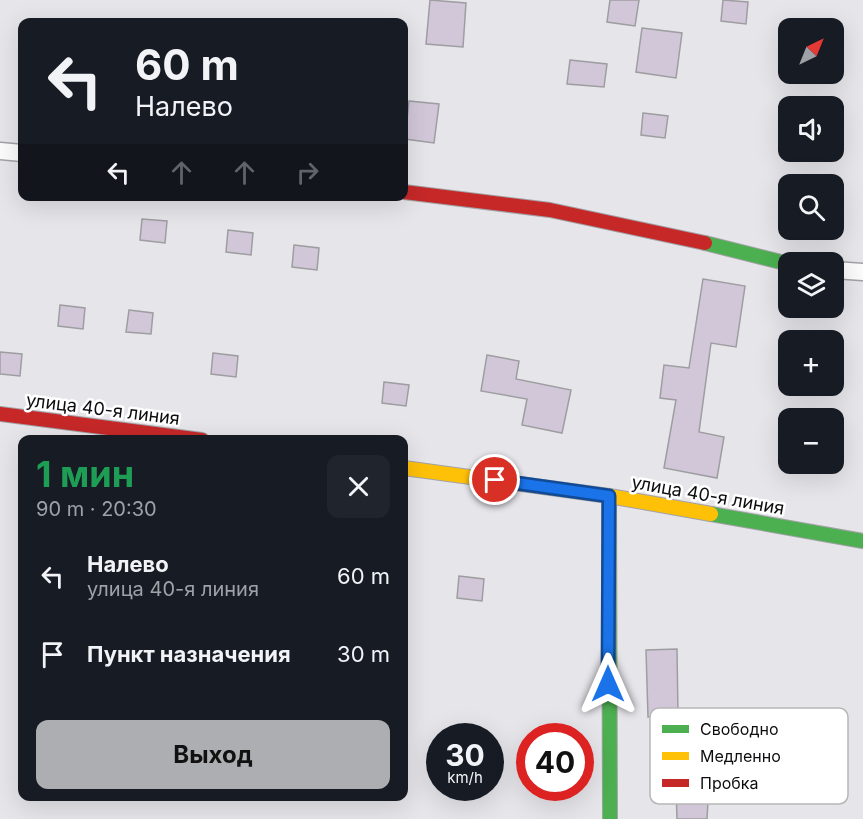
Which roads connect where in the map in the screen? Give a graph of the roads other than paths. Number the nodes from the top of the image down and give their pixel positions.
1 (0, 151) edge
2 (18, 153) edge
3 (408, 192) edge
4 (778, 261) edge
5 (844, 271) edge
6 (863, 272) edge
7 (0, 414) edge
8 (163, 435) edge
9 (408, 469) edge
10 (609, 496) junction
11 (863, 541) edge
12 (610, 819) edge

1 - 2 street
3 - 4 street
5 - 6 street
7 - 8 street, улица 40-я линия
9 - 10 street, улица 40-я линия
10 - 11 street, улица 40-я линия
10 - 12 street

